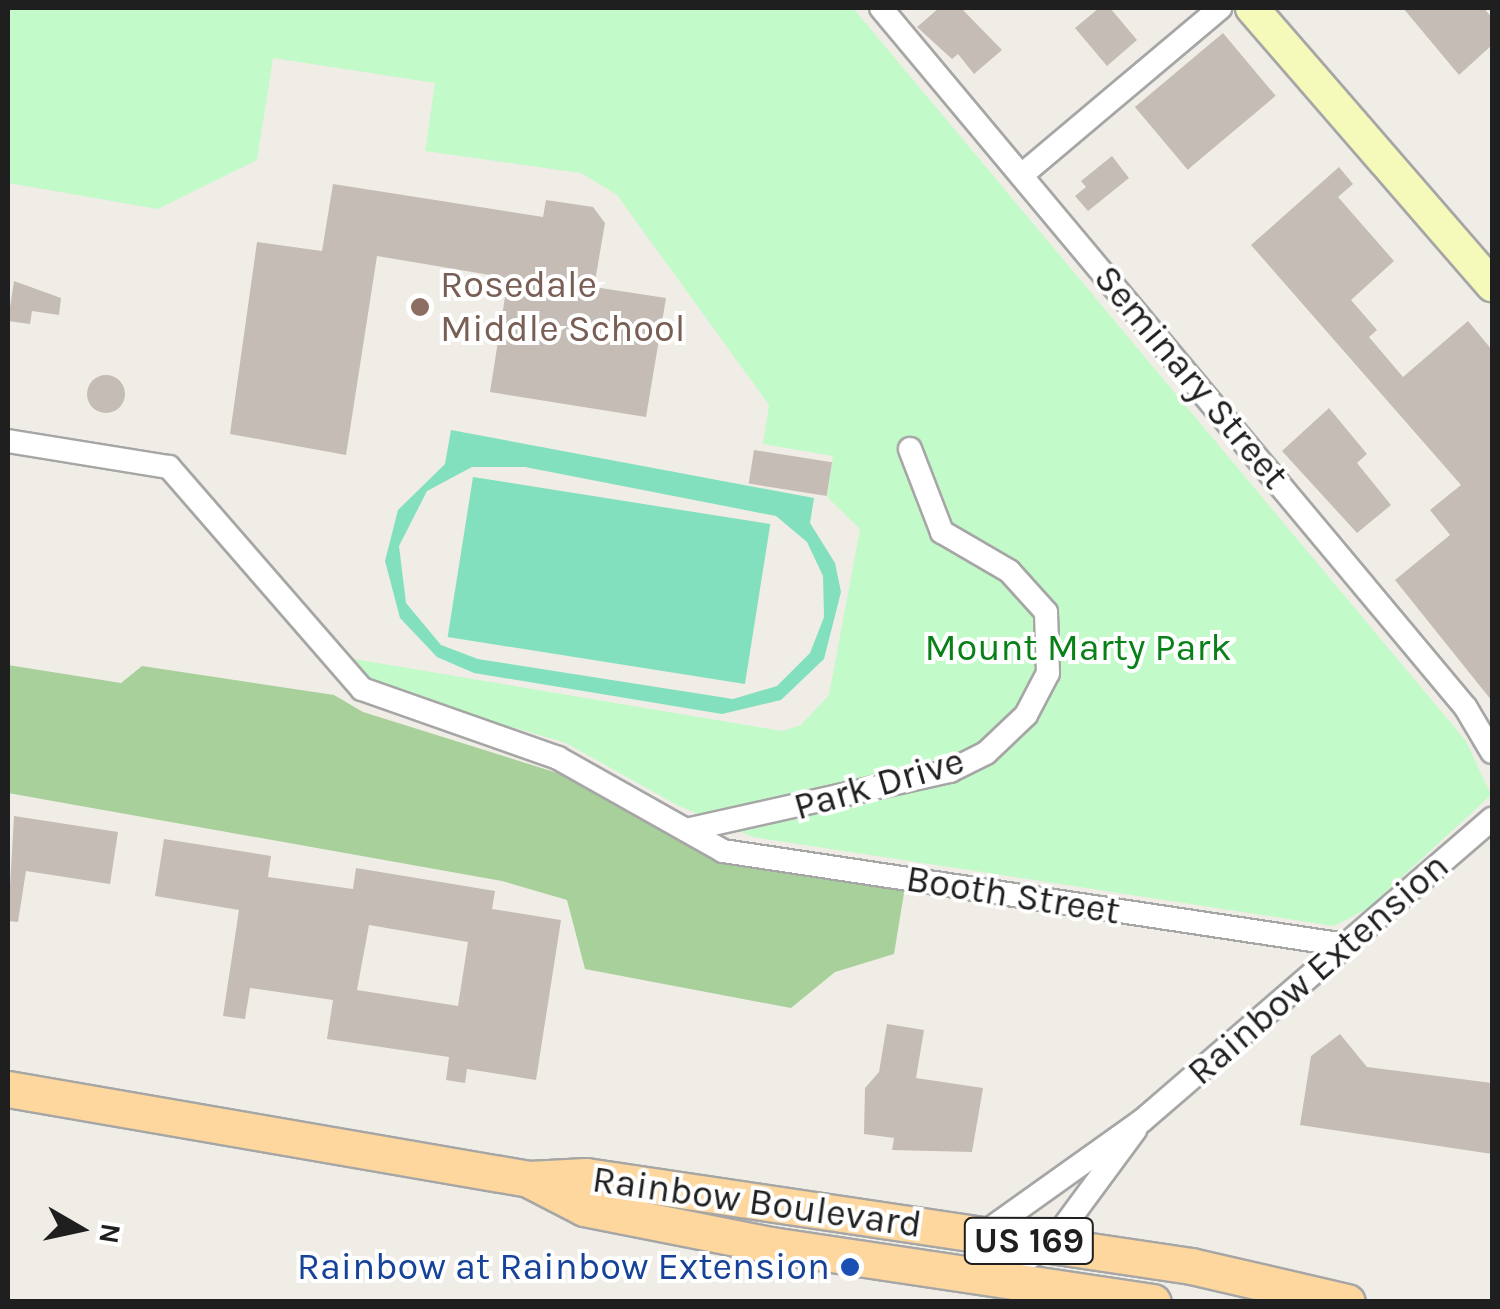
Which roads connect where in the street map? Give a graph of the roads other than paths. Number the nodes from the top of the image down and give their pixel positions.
1 (881, 8) edge
2 (1220, 8) edge
3 (1252, 8) edge
4 (1024, 174) junction
5 (1492, 285) edge
6 (8, 441) edge
7 (910, 449) dead end
8 (1492, 752) edge
9 (1492, 819) edge
10 (686, 830) junction
11 (1345, 945) junction
12 (13, 1092) edge
13 (1143, 1120) junction
14 (529, 1179) junction
15 (983, 1234) junction
16 (1051, 1244) junction
17 (999, 1276) junction
18 (1278, 1291) junction
19 (1153, 1302) edge
20 (1224, 1302) edge
21 (1347, 1302) edge

1 - 4 street, Seminary Street
2 - 4 street
3 - 5 main road
4 - 8 street, Seminary Street
6 - 10 street, Booth Street
7 - 10 street, Park Drive
9 - 11 street, Rainbow Extension
10 - 11 street, Booth Street
11 - 13 street, Rainbow Extension
12 - 14 main road, Rainbow Boulevard / US 169
13 - 15 street, Rainbow Extension
13 - 16 street, Rainbow Extension
14 - 15 main road, Rainbow Boulevard / US 169
14 - 17 main road, Rainbow Boulevard / US 169
15 - 16 main road, Rainbow Boulevard / US 169
16 - 17 street, Rainbow Extension
16 - 18 main road, Rainbow Boulevard / US 169
17 - 19 main road, Rainbow Boulevard / US 169
18 - 20 main road, Rainbow Boulevard / US 169
18 - 21 main road, Rainbow Boulevard / US 169

